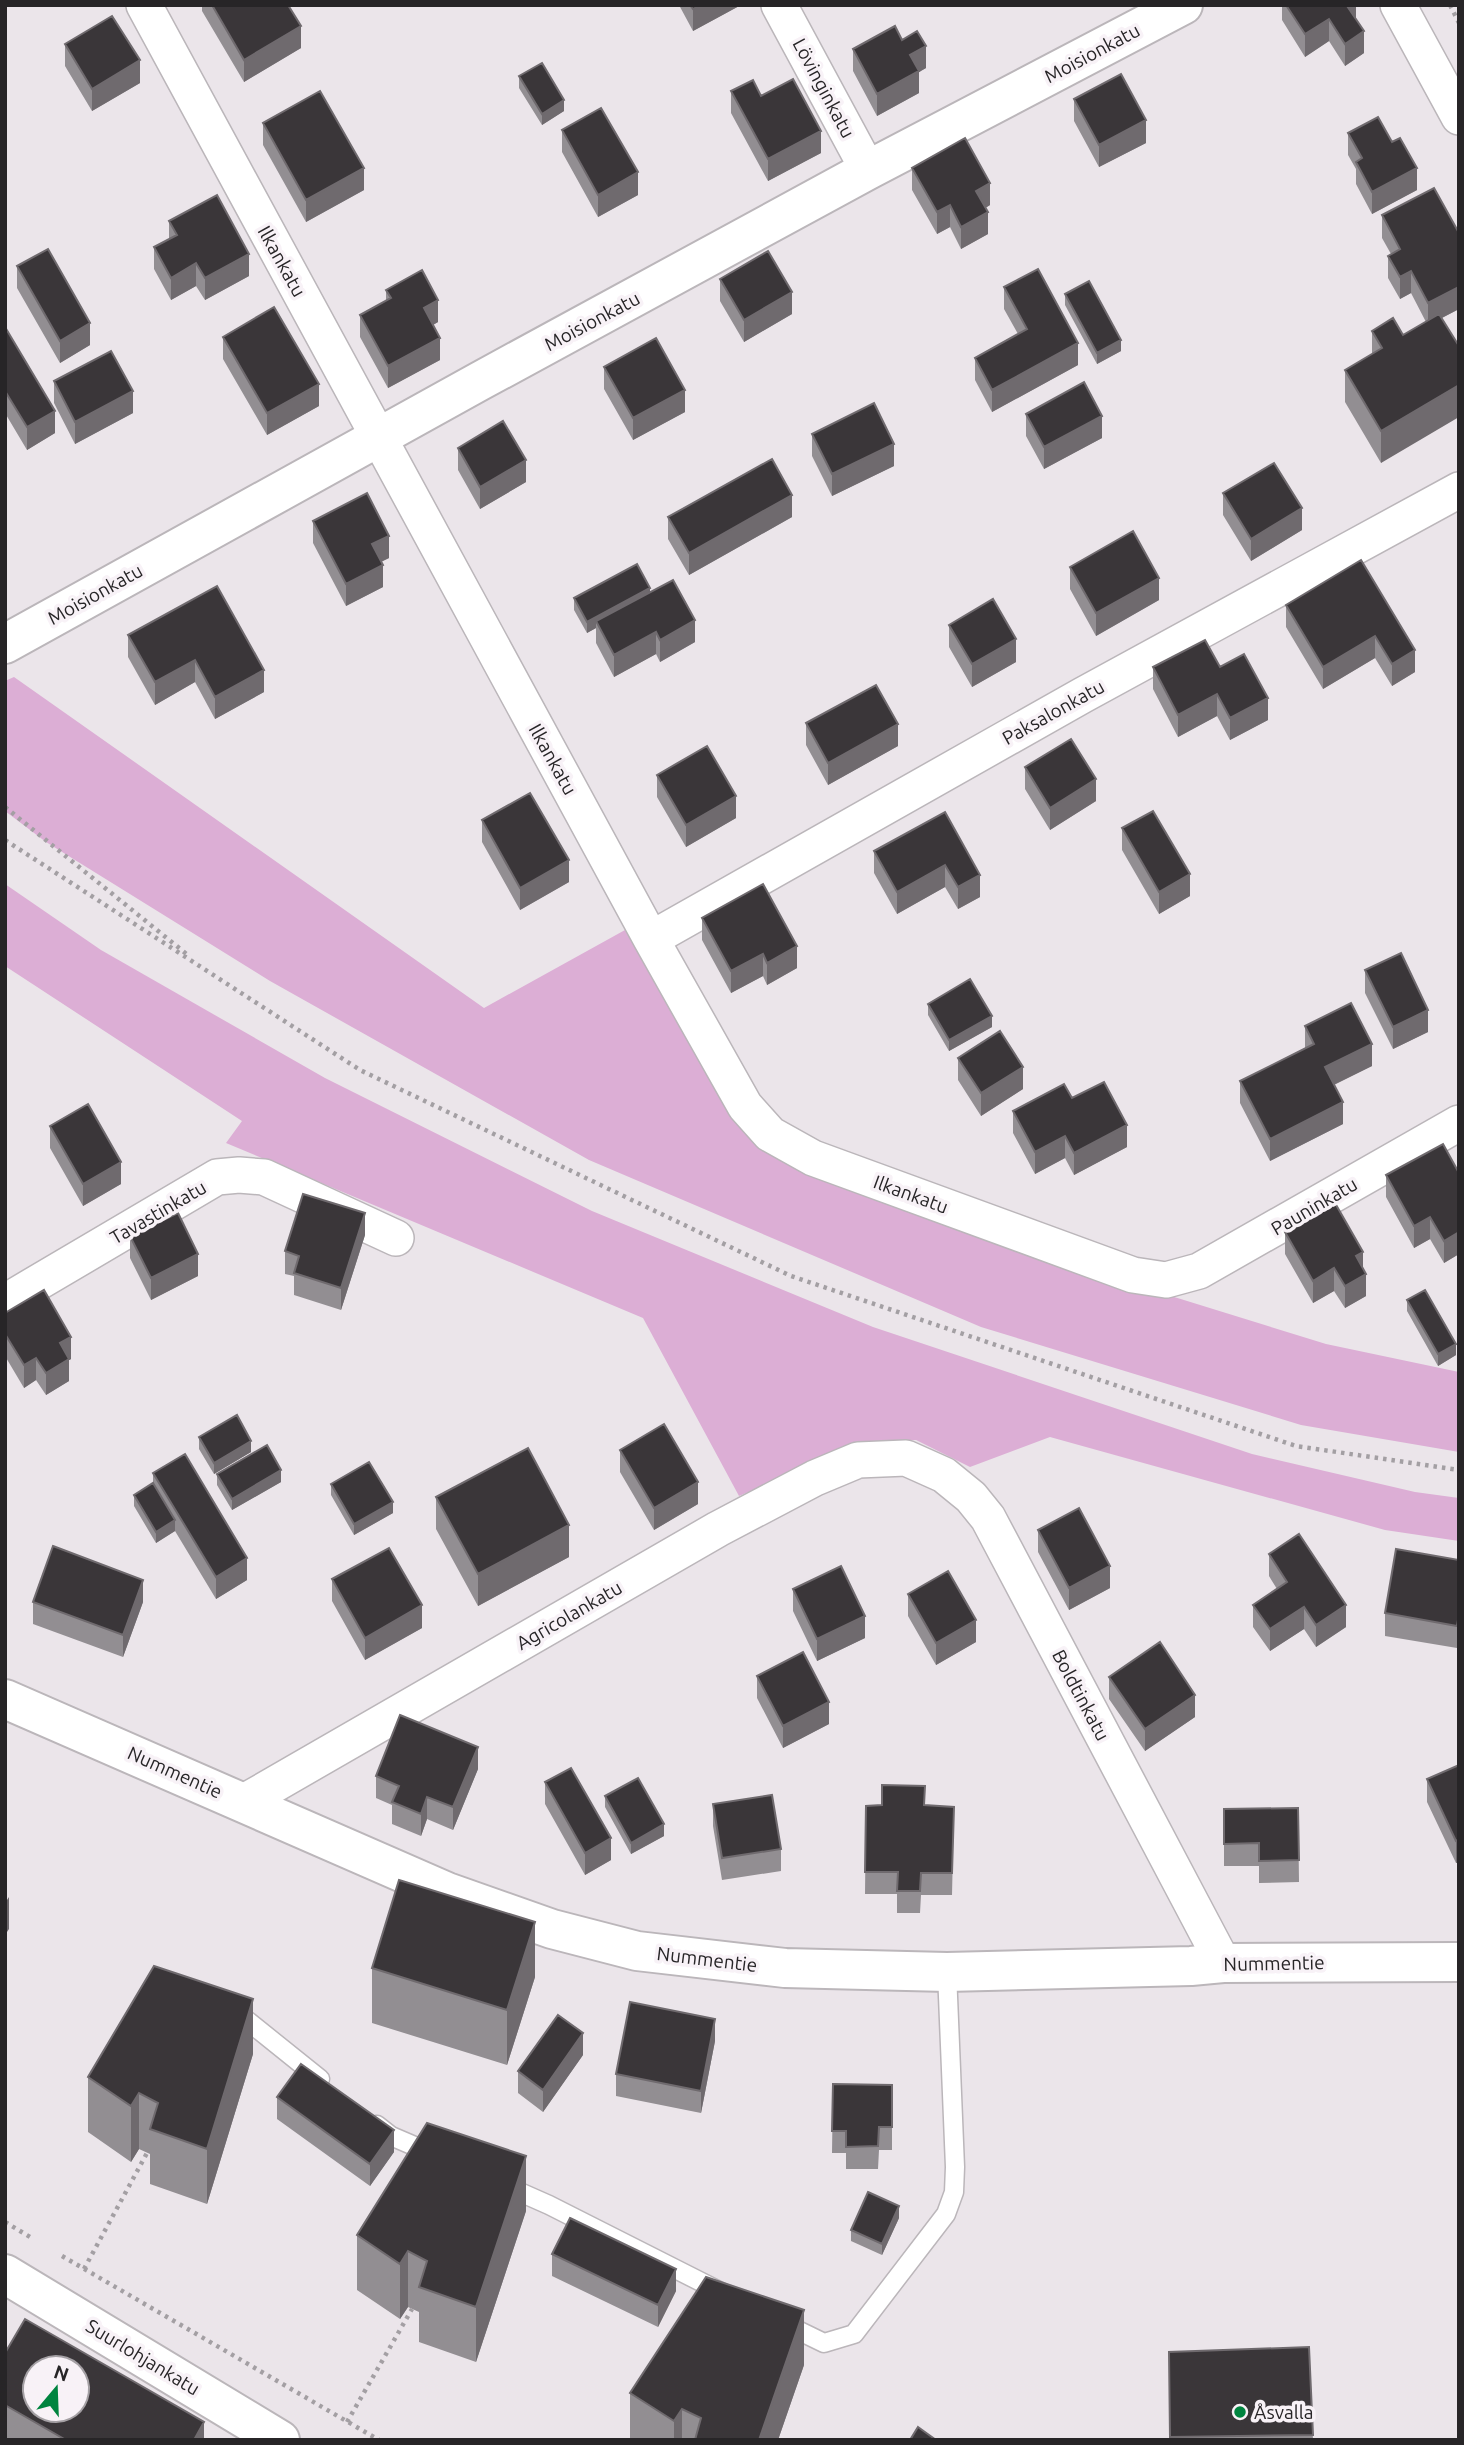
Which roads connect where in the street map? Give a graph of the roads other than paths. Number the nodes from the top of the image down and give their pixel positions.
1 (144, 5) edge
2 (779, 5) edge
3 (1183, 5) edge
4 (1398, 5) edge
5 (1459, 117) edge
6 (868, 170) junction
7 (379, 439) junction
8 (1459, 490) edge
9 (5, 644) edge
10 (651, 939) junction
11 (1459, 1124) edge
12 (396, 1238) dead end
13 (1166, 1280) joint
14 (5, 1302) edge
15 (906, 1458) joint
16 (5, 1699) edge
17 (244, 1802) junction
18 (1459, 1962) edge
19 (1223, 1963) junction
20 (947, 1972) junction
21 (244, 2018) edge
22 (339, 2094) edge
23 (360, 2110) edge
24 (452, 2162) edge
25 (489, 2178) edge
26 (5, 2274) edge
27 (736, 2299) edge
28 (774, 2318) edge
29 (280, 2440) edge

1 - 7 street, Ilkankatu
2 - 6 street, Lövinginkatu
3 - 6 street, Moisionkatu
4 - 5 street
6 - 7 street, Moisionkatu
7 - 9 street, Moisionkatu
7 - 10 street, Ilkankatu
8 - 10 street, Paksalonkatu
10 - 13 street, Ilkankatu
11 - 13 street, Pauninkatu
12 - 14 street, Tavastinkatu
15 - 17 street, Agricolankatu
15 - 19 street, Boldtinkatu
16 - 17 street, Nummentie
17 - 20 street, Nummentie
18 - 19 street, Nummentie
19 - 20 street, Nummentie
20 - 28 lane
21 - 22 lane
23 - 24 lane
25 - 27 lane
26 - 29 street, Suurlohjankatu

